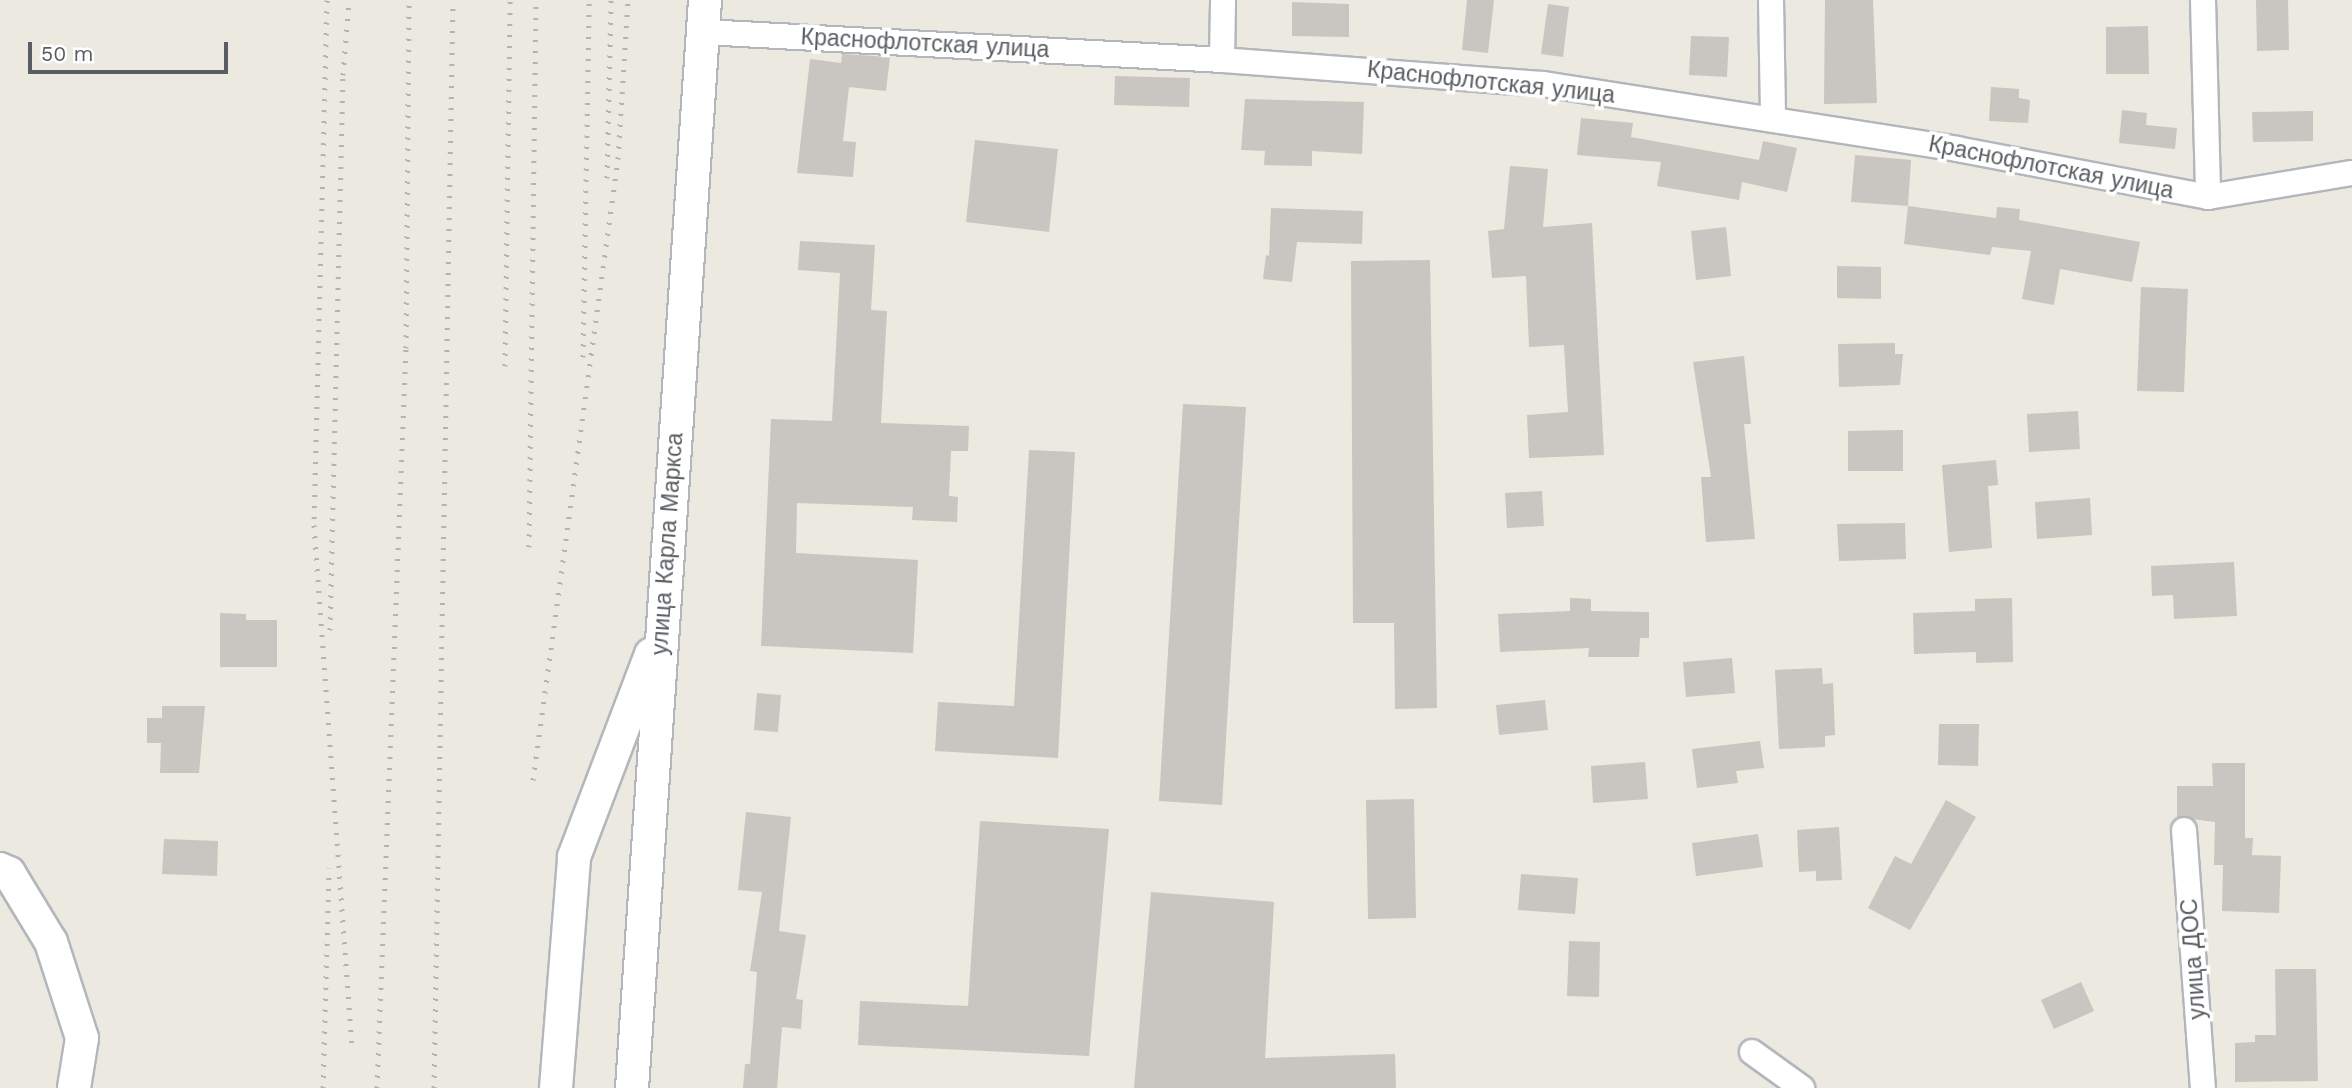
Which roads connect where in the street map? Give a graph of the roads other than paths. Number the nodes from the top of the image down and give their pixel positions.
1 (705, 0) edge
2 (1223, 0) edge
3 (1771, 0) edge
4 (2203, 0) edge
5 (704, 32) junction
6 (1222, 60) junction
7 (1773, 120) junction
8 (2352, 173) edge
9 (2208, 197) junction
10 (663, 623) junction
11 (2184, 831) dead end
12 (3, 865) edge
13 (1752, 1052) dead end
14 (74, 1088) edge
15 (556, 1088) edge
16 (632, 1088) edge
17 (1802, 1088) edge
18 (2203, 1088) edge

1 - 5 street, улица Карла Маркса
2 - 6 street
3 - 7 street
4 - 9 street
5 - 6 street, Краснофлотская улица
5 - 10 street, улица Карла Маркса
6 - 7 street, Краснофлотская улица
7 - 9 street, Краснофлотская улица
8 - 9 street, Краснофлотская улица
10 - 15 street
10 - 16 street, улица Карла Маркса
11 - 18 street, улица ДОС
12 - 14 street
13 - 17 street

